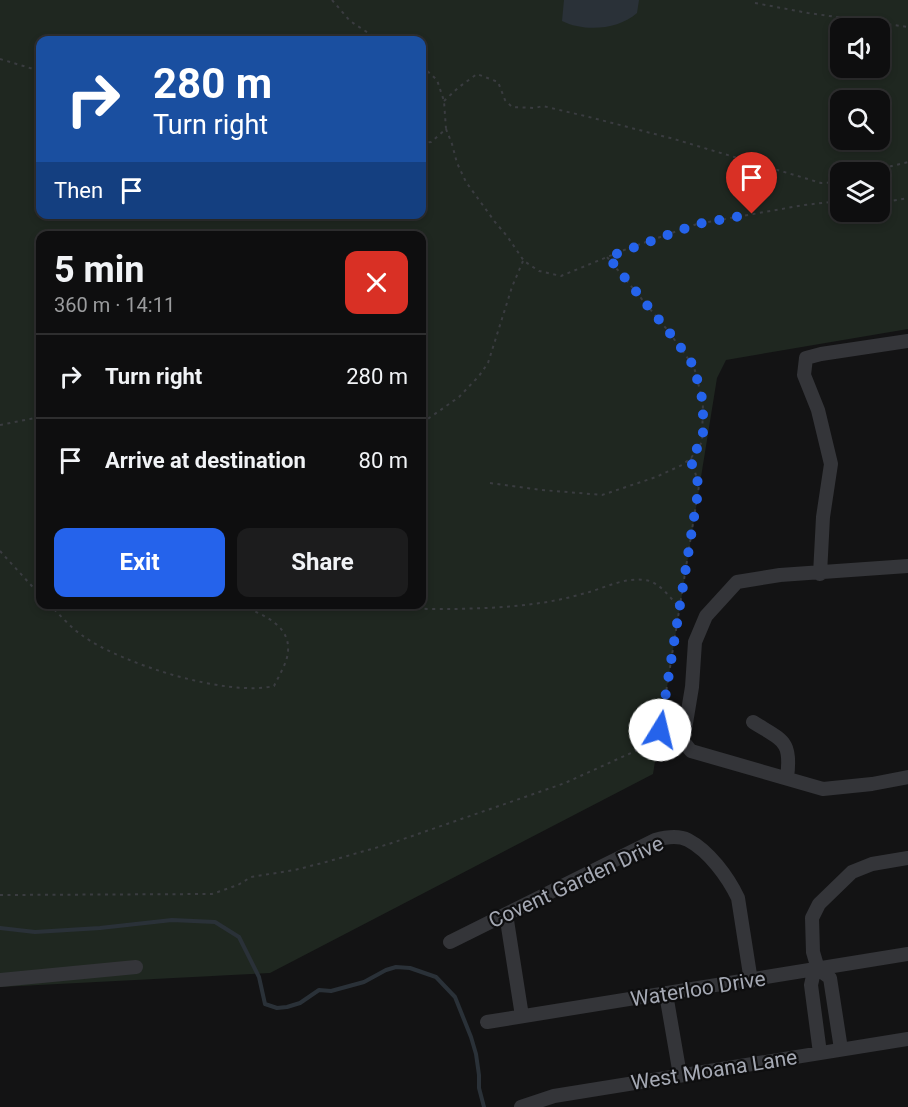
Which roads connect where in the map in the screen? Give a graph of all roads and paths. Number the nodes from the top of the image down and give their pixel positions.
1 (332, 0) edge
2 (755, 3) dead end
3 (908, 27) edge
4 (373, 36) edge
5 (0, 59) edge
6 (36, 70) edge
7 (426, 70) edge
8 (444, 101) junction
9 (446, 129) junction
10 (426, 143) edge
11 (908, 162) edge
12 (890, 166) edge
13 (830, 183) edge
14 (908, 198) edge
15 (890, 201) edge
16 (830, 202) edge
17 (608, 257) junction
18 (524, 261) junction
19 (908, 341) edge
20 (36, 418) edge
21 (426, 420) edge
22 (0, 425) edge
23 (690, 458) junction
24 (490, 483) dead end
25 (0, 551) edge
26 (908, 566) edge
27 (820, 574) junction
28 (36, 591) edge
29 (426, 608) edge
30 (680, 608) junction
31 (54, 609) edge
32 (249, 609) edge
33 (753, 722) dead end
34 (908, 777) edge
35 (787, 778) junction
36 (908, 858) edge
37 (0, 895) edge
38 (506, 914) junction
39 (450, 942) dead end
40 (908, 954) edge
41 (136, 967) dead end
42 (818, 969) junction
43 (0, 980) edge
44 (751, 981) junction
45 (666, 994) junction
46 (522, 1016) junction
47 (487, 1022) dead end
48 (908, 1039) edge
49 (841, 1049) junction
50 (820, 1053) junction
51 (680, 1075) junction
52 (521, 1107) edge

1 - 4 path
2 - 3 path
5 - 6 path
7 - 8 path
8 - 9 path
8 - 13 path
9 - 10 path
9 - 18 path
11 - 12 path
14 - 15 path
16 - 17 path
17 - 18 path
17 - 23 path
18 - 21 path
19 - 27 street
20 - 22 path
23 - 24 path
23 - 30 path
25 - 28 path
26 - 27 street
27 - 35 street
29 - 30 path
30 - 37 path
31 - 32 path
33 - 35 street
34 - 35 street
36 - 42 street
38 - 39 street, Covent Garden Drive
38 - 44 street, Covent Garden Drive
38 - 46 street
40 - 42 street, Waterloo Drive
41 - 43 street
42 - 44 street, Waterloo Drive
42 - 49 street
42 - 50 street
44 - 45 street, Waterloo Drive
45 - 46 street, Waterloo Drive
45 - 51 street
46 - 47 street, Waterloo Drive
48 - 49 street, West Moana Lane
49 - 50 street, West Moana Lane
50 - 51 street, West Moana Lane
51 - 52 street, West Moana Lane

